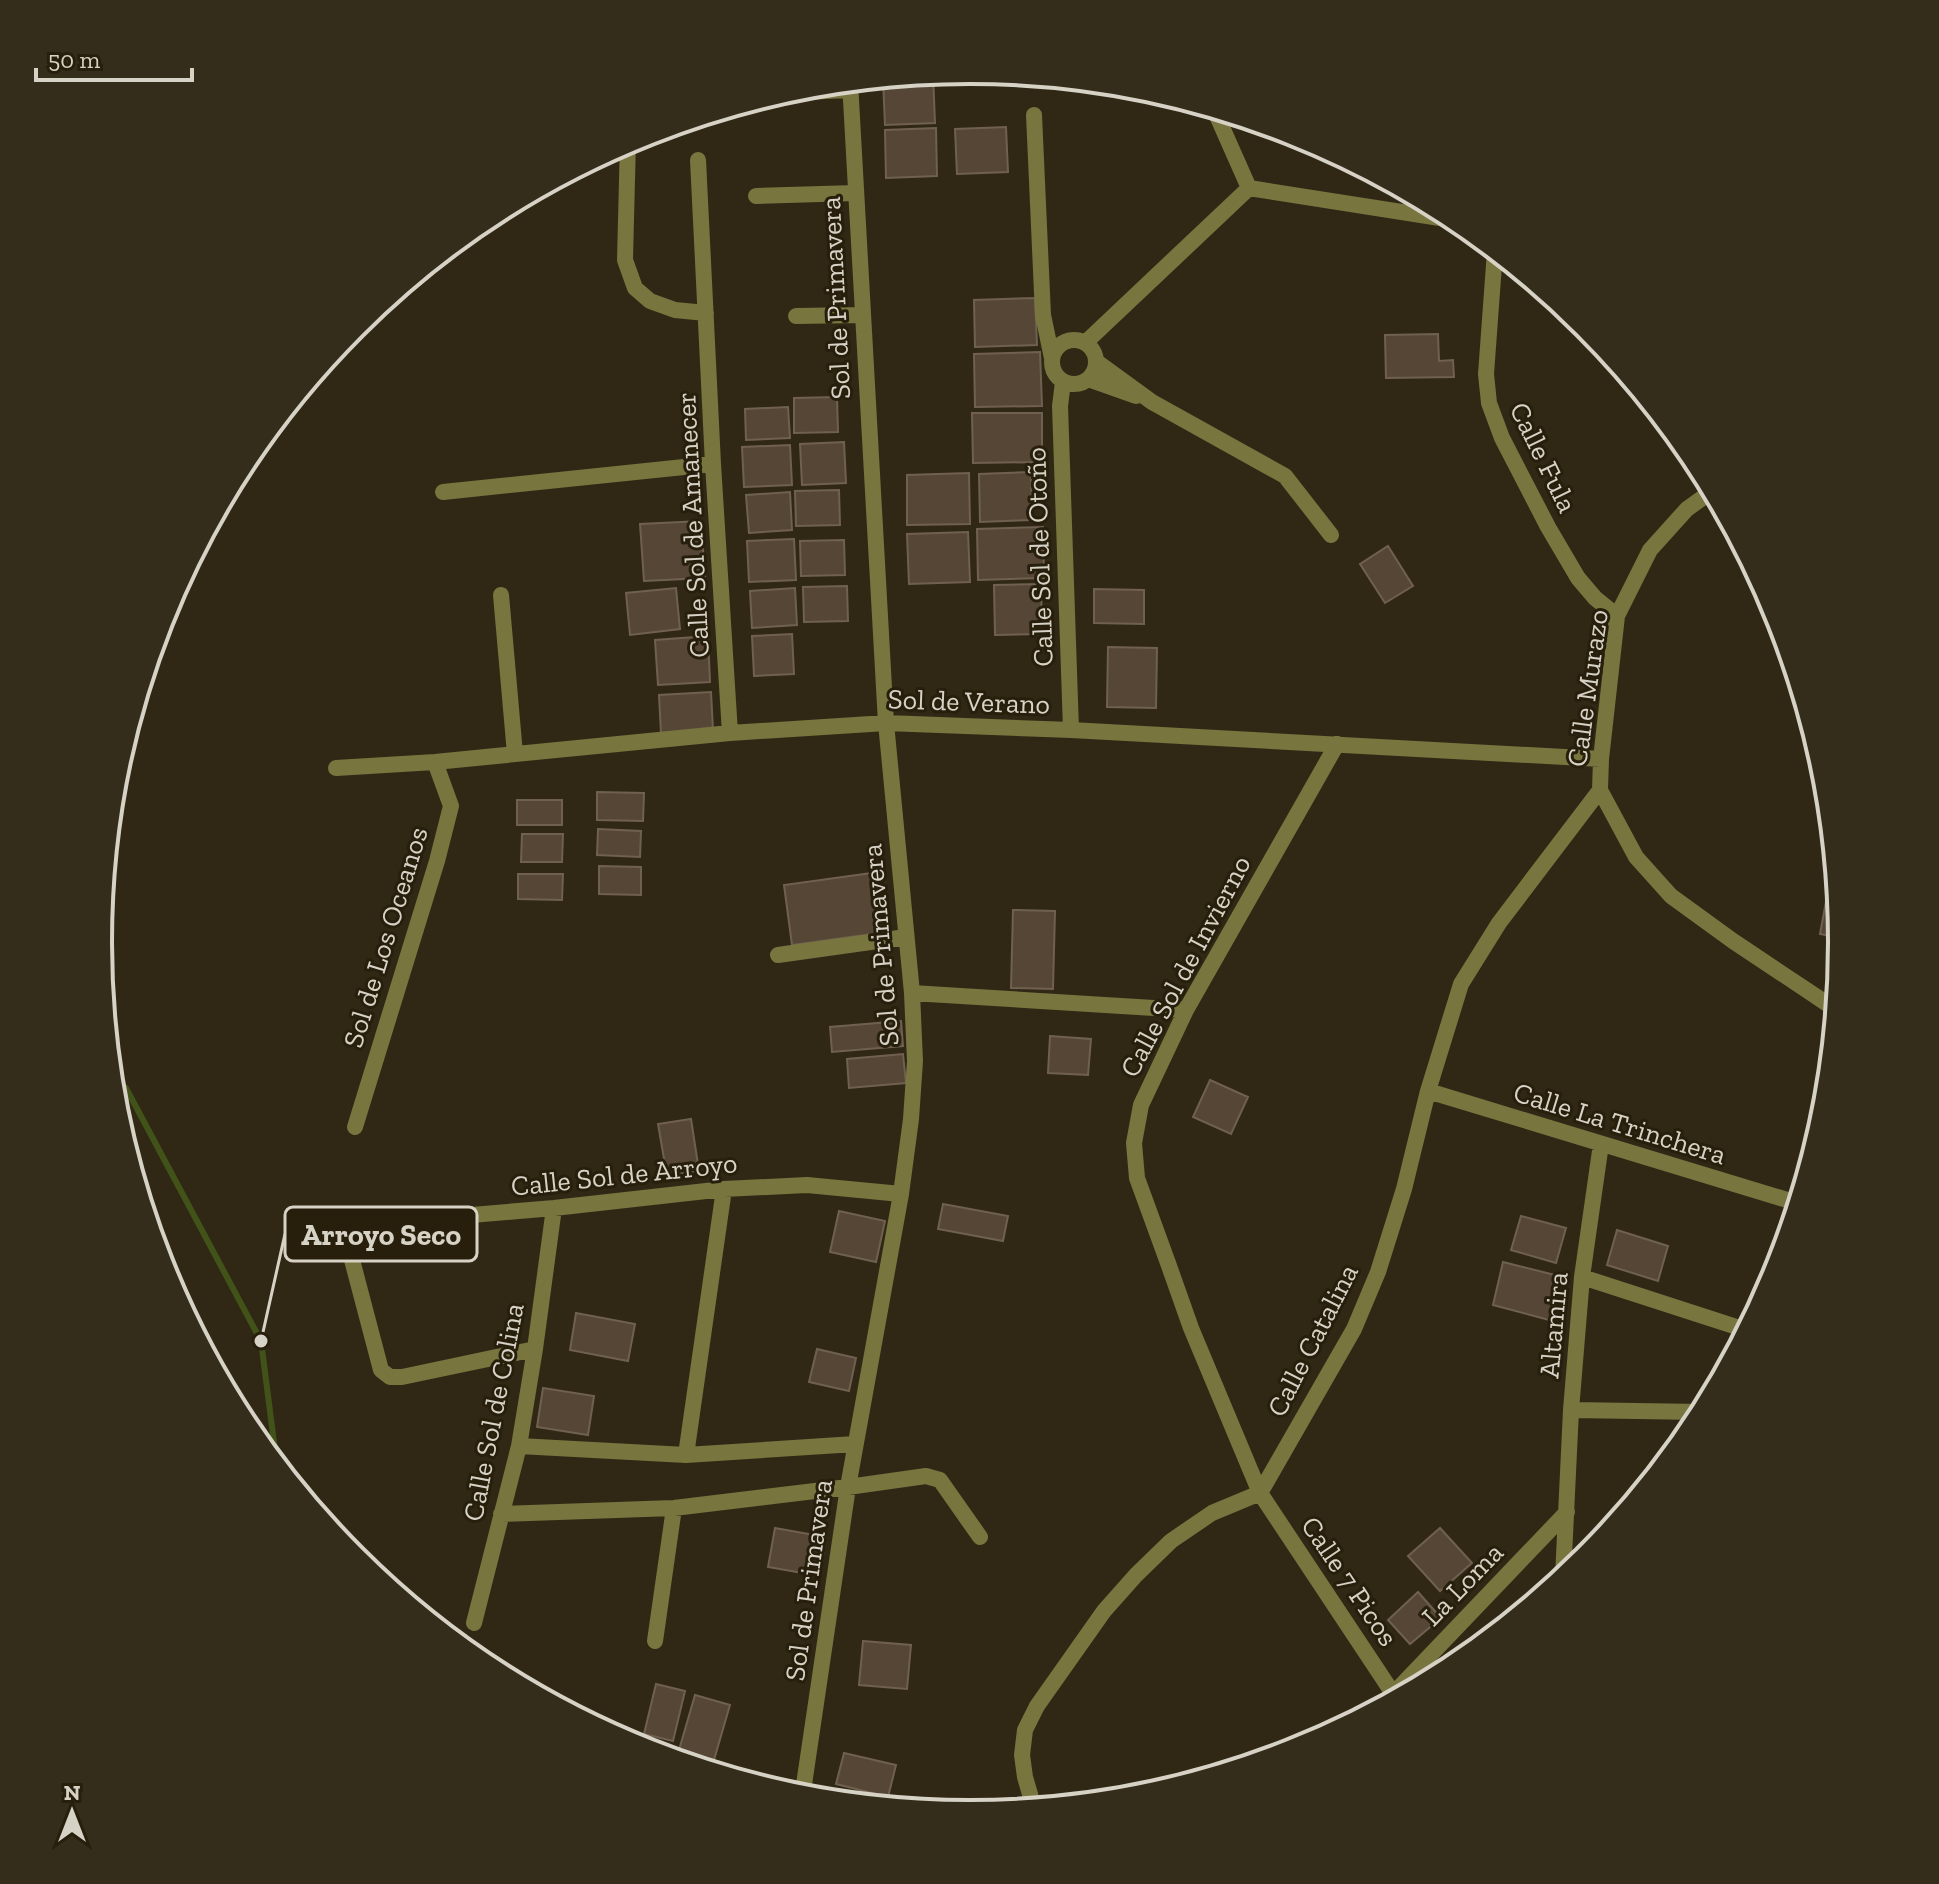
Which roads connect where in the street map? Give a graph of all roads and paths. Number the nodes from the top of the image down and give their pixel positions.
1 (850, 92) edge
2 (1034, 115) dead end
3 (1220, 122) edge
4 (628, 155) edge
5 (698, 160) dead end
6 (1249, 188) junction
7 (855, 193) junction
8 (756, 196) dead end
9 (1425, 216) edge
10 (1494, 263) edge
11 (706, 313) junction
12 (862, 315) junction
13 (796, 316) dead end
14 (1085, 343) junction
15 (1052, 358) junction
16 (1097, 362) junction
17 (1088, 379) junction
18 (1063, 382) junction
19 (1152, 402) junction
20 (713, 464) junction
21 (443, 492) dead end
22 (1703, 497) edge
23 (1331, 535) dead end
24 (501, 595) dead end
25 (1617, 616) junction
26 (886, 723) junction
27 (1071, 730) junction
28 (730, 733) junction
29 (1337, 744) junction
30 (515, 754) junction
31 (1601, 759) junction
32 (435, 762) junction
33 (336, 768) dead end
34 (1600, 790) junction
35 (906, 937) junction
36 (778, 955) dead end
37 (912, 993) junction
38 (1826, 1003) edge
39 (1186, 1010) junction
40 (1428, 1091) junction
41 (355, 1127) dead end
42 (1601, 1144) junction
43 (724, 1189) junction
44 (901, 1194) junction
45 (1787, 1200) edge
46 (554, 1208) junction
47 (1582, 1277) junction
48 (1736, 1327) edge
49 (535, 1349) junction
50 (1571, 1410) junction
51 (1688, 1412) edge
52 (855, 1444) junction
53 (519, 1446) junction
54 (686, 1455) junction
55 (848, 1487) junction
56 (1260, 1493) junction
57 (674, 1508) junction
58 (1567, 1512) junction
59 (501, 1514) junction
60 (980, 1537) dead end
61 (1564, 1560) edge
62 (474, 1623) dead end
63 (655, 1641) dead end
64 (1414, 1675) edge
65 (1391, 1689) edge
66 (804, 1784) edge
67 (1031, 1798) edge

1 - 7 street, Sol de Primavera
2 - 15 street
3 - 6 street
4 - 11 street
5 - 11 street, Calle Sol de Amanecer
6 - 9 street
6 - 14 street
7 - 8 street
7 - 12 street, Sol de Primavera
10 - 25 street, Calle Fula
11 - 20 street, Calle Sol de Amanecer
12 - 13 street
12 - 26 street, Sol de Primavera
14 - 15 street
14 - 16 street
15 - 18 street
16 - 17 street
16 - 19 street
17 - 18 street
17 - 19 street
18 - 27 street, Calle Sol de Otoño
19 - 23 street
20 - 21 street
20 - 28 street, Calle Sol de Amanecer
22 - 25 street, Calle Murazo
24 - 30 street
25 - 31 street, Calle Murazo
26 - 27 street, Sol de Verano
26 - 28 street, Sol de Verano
26 - 35 street, Sol de Primavera
27 - 29 street, Sol de Verano
28 - 30 street, Sol de Verano
29 - 31 street, Sol de Verano
29 - 39 street, Calle Sol de Invierno
30 - 32 street, Sol de Verano
31 - 34 street, Calle Murazo
32 - 33 street, Sol de Verano
32 - 41 street, Sol de Los Oceanos
34 - 38 street, Calle Murazo
34 - 40 street, Calle Catalina
35 - 36 street
35 - 37 street, Sol de Primavera
37 - 39 street
37 - 44 street, Sol de Primavera
39 - 56 street, Calle Sol de Invierno
40 - 42 street, Calle La Trinchera
40 - 56 street, Calle Catalina
42 - 45 street, Calle La Trinchera
42 - 47 street, Altamira
43 - 44 street, Calle Sol de Arroyo
43 - 46 street, Calle Sol de Arroyo
43 - 54 street
44 - 52 street, Sol de Primavera
46 - 49 street, Calle Sol de Colina
46 - 49 street, Calle Sol de Arroyo
47 - 48 street
47 - 50 street, Altamira
49 - 53 street, Calle Sol de Colina
50 - 51 street
50 - 58 street, Altamira
52 - 54 street
52 - 55 street, Sol de Primavera
53 - 54 street
53 - 59 street, Calle Sol de Colina
55 - 57 street
55 - 60 street
55 - 66 street, Sol de Primavera
56 - 65 street, Calle 7 Picos
56 - 67 street
57 - 59 street
57 - 63 street
58 - 61 street, Altamira
58 - 64 street, La Loma
59 - 62 street, Calle Sol de Colina

